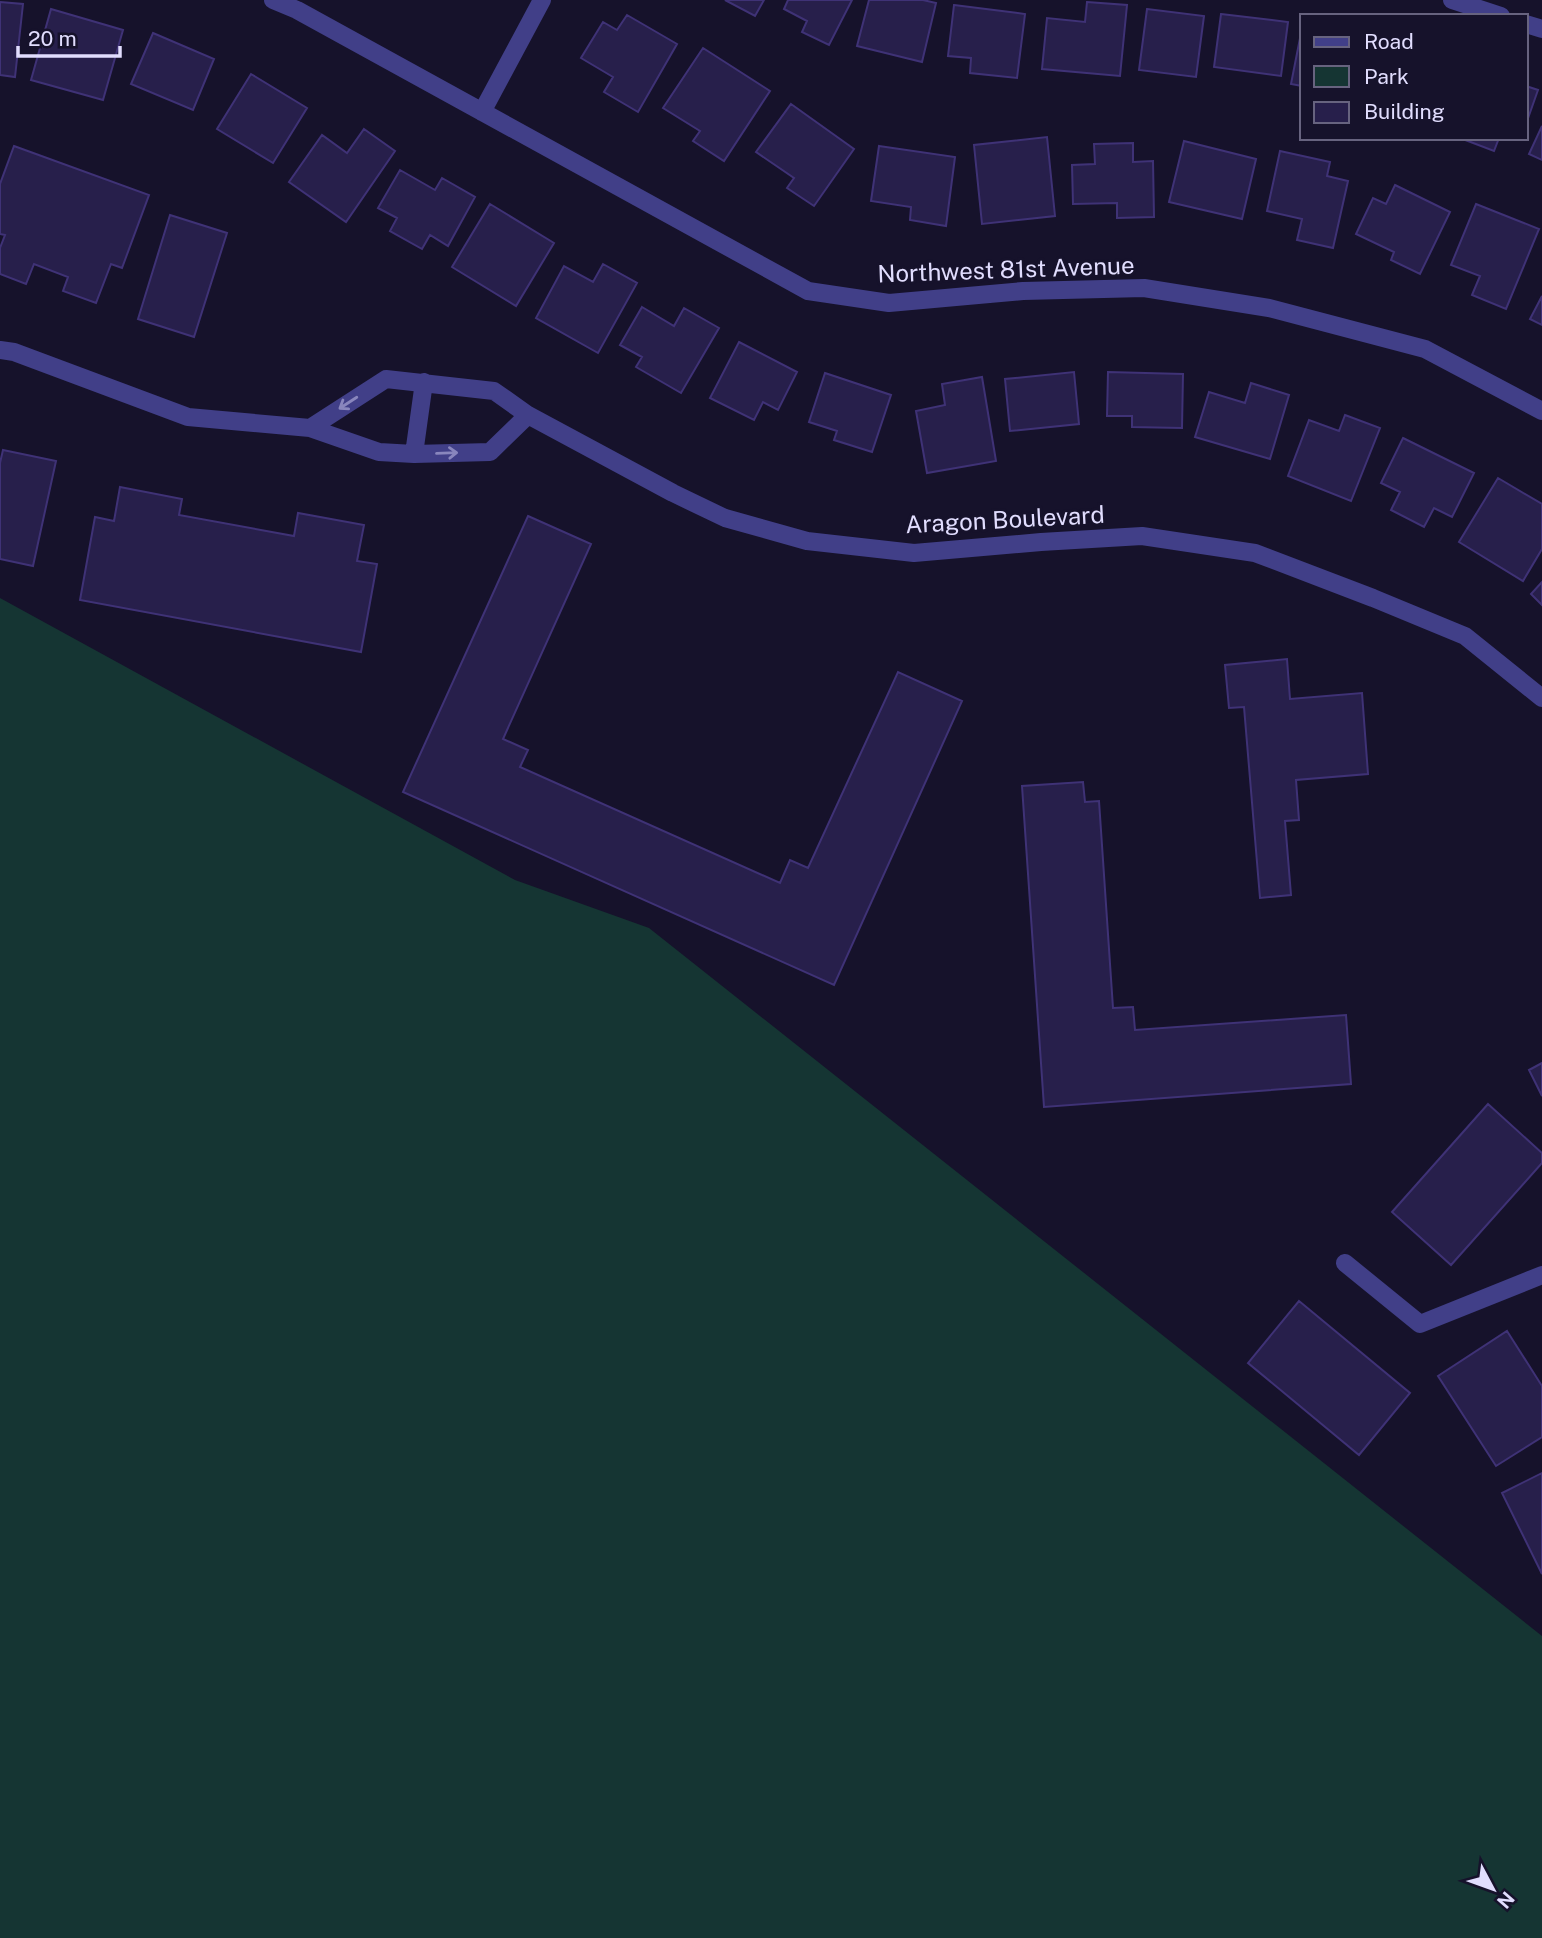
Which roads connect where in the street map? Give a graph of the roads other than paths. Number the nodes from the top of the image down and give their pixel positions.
1 (273, 0) edge
2 (542, 0) edge
3 (1452, 0) edge
4 (1495, 14) edge
5 (482, 112) junction
6 (0, 350) edge
7 (424, 382) junction
8 (1542, 411) edge
9 (528, 415) junction
10 (310, 428) junction
11 (414, 454) junction
12 (1542, 698) edge
13 (1345, 1264) dead end
14 (1542, 1276) edge

1 - 5 street, Northwest 81st Avenue
2 - 5 street
3 - 4 street
5 - 8 street, Northwest 81st Avenue
6 - 10 street
7 - 9 street, Aragon Boulevard
7 -> 10 street, Aragon Boulevard
7 - 11 street
11 -> 9 street
9 - 12 street, Aragon Boulevard
10 - 11 street
13 - 14 street

